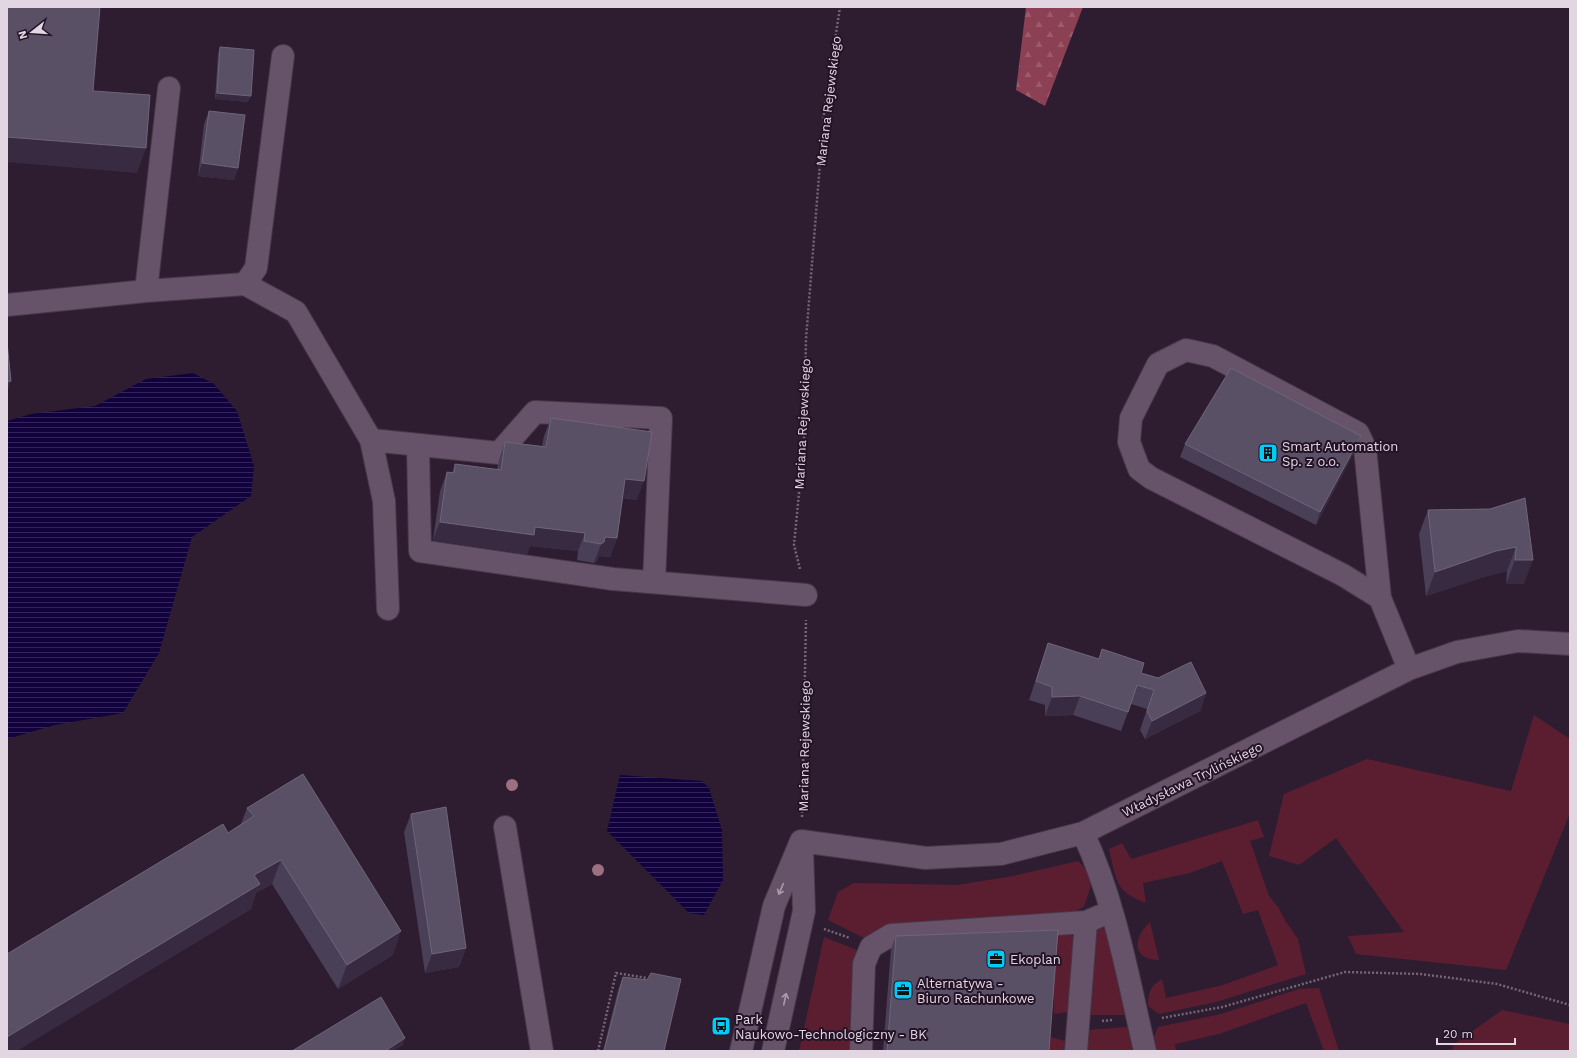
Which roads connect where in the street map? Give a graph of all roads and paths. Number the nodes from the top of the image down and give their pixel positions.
1 (840, 7) edge
2 (283, 56) dead end
3 (168, 88) dead end
4 (245, 284) junction
5 (146, 291) junction
6 (7, 306) edge
7 (371, 440) junction
8 (418, 446) junction
9 (654, 582) junction
10 (806, 595) junction
11 (1380, 598) junction
12 (388, 609) dead end
13 (1570, 644) edge
14 (1409, 669) junction
15 (505, 827) dead end
16 (1083, 833) junction
17 (802, 840) junction
18 (1112, 911) junction
19 (1086, 922) junction
20 (820, 927) dead end
21 (871, 947) junction
22 (647, 978) edge
23 (1570, 1005) edge
24 (1137, 1018) junction
25 (1078, 1023) junction
26 (542, 1051) edge
27 (598, 1051) edge
28 (741, 1051) edge
29 (773, 1051) edge
30 (861, 1051) edge
31 (1076, 1051) edge
32 (1145, 1051) edge

1 - 10 path, Mariana Rejewskiego
2 - 4 street
3 - 5 street
4 - 5 street
4 - 7 street
5 - 6 street
7 - 8 street
7 - 12 street
8 - 9 street
8 - 9 street
9 - 10 street
10 - 17 path, Mariana Rejewskiego
11 - 11 street
11 - 14 street
13 - 14 street, Władysława Trylińskiego
14 - 16 street, Władysława Trylińskiego
15 - 26 street
16 - 17 street, Władysława Trylińskiego
16 - 18 street
17 -> 28 street
29 -> 17 street
18 - 19 street
18 - 24 street
19 - 21 street
19 - 25 street
20 - 21 path
21 - 30 street
22 - 27 path
23 - 24 path
24 - 25 path
24 - 32 street
25 - 31 street

